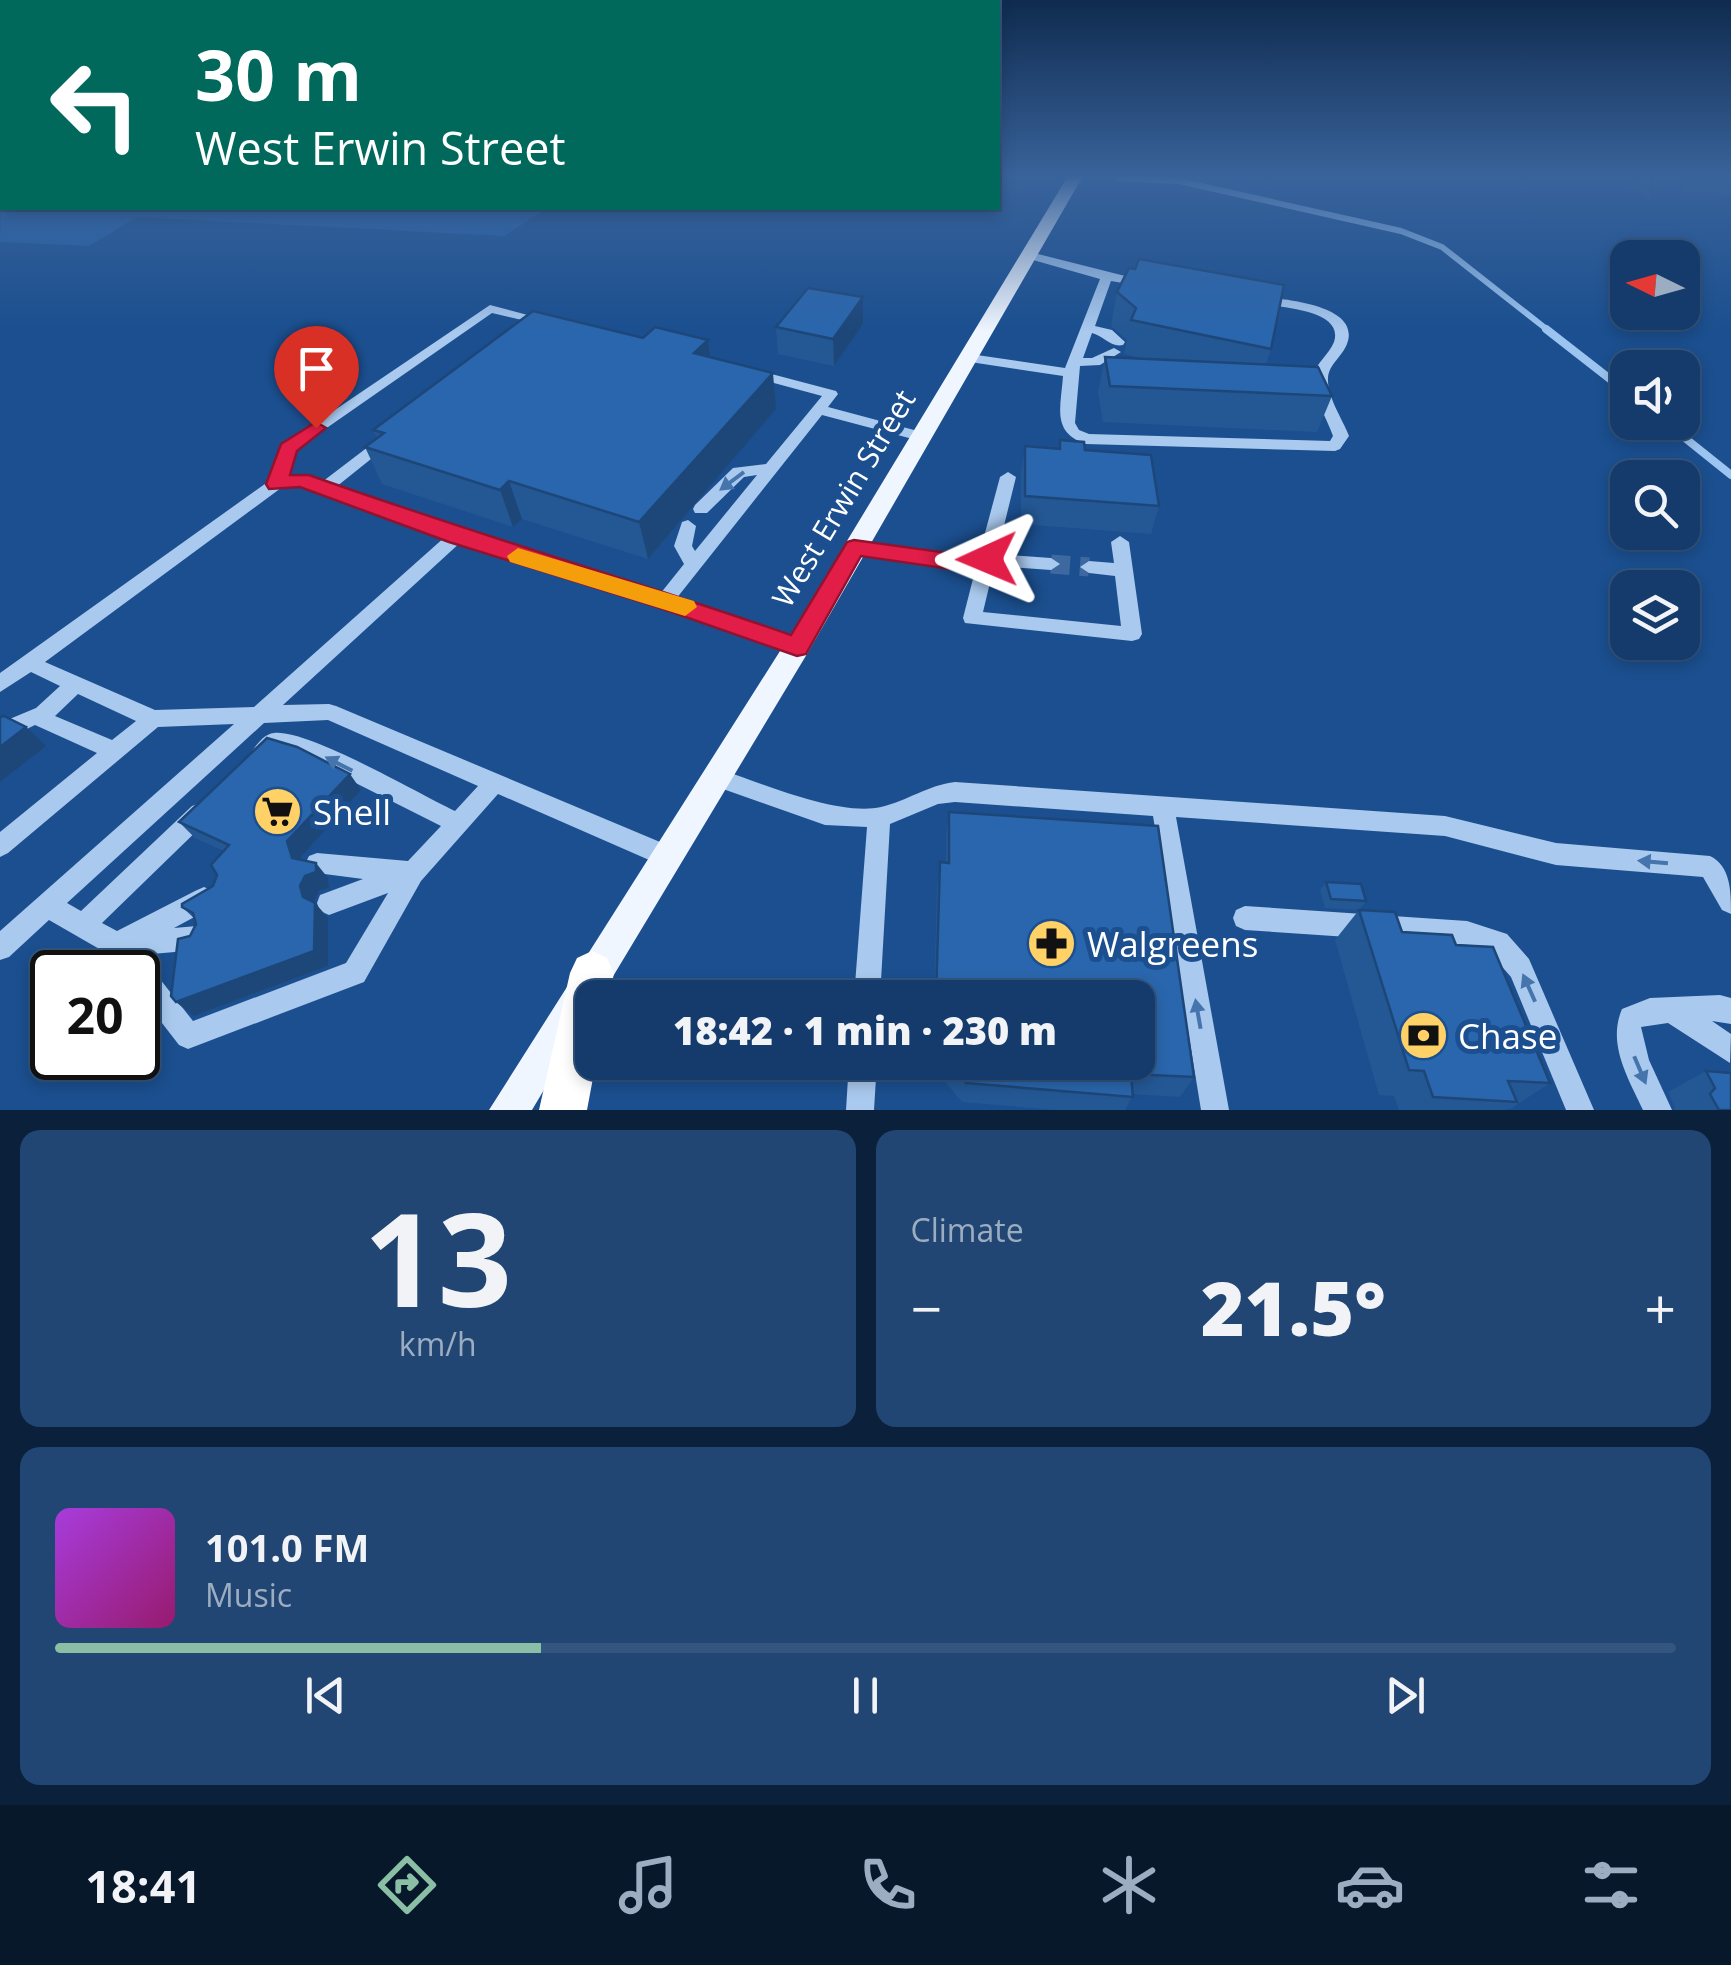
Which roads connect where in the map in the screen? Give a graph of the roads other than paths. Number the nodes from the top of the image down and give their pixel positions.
1 (1046, 228) edge
2 (1030, 256) junction
3 (1107, 276) junction
4 (1165, 286) edge
5 (1243, 297) edge
6 (541, 320) junction
7 (560, 324) edge
8 (1086, 328) junction
9 (526, 332) edge
10 (970, 358) junction
11 (1072, 367) junction
12 (740, 370) edge
13 (816, 410) junction
14 (401, 428) edge
15 (924, 437) junction
16 (770, 468) junction
17 (1008, 477) dead end
18 (276, 484) junction
19 (324, 488) junction
20 (700, 509) dead end
21 (688, 526) dead end
22 (457, 536) junction
23 (1120, 542) dead end
24 (854, 548) junction
25 (986, 562) junction
26 (692, 563) junction
27 (1051, 564) tunnel mouth
28 (1088, 567) tunnel mouth
29 (1124, 570) junction
30 (666, 600) junction
31 (797, 647) junction
32 (29, 663) junction
33 (0, 684) edge
34 (74, 684) junction
35 (262, 716) junction
36 (39, 718) junction
37 (153, 720) junction
38 (0, 733) edge
39 (115, 751) junction
40 (246, 768) edge
41 (714, 776) junction
42 (495, 783) junction
43 (219, 794) edge
44 (1163, 806) junction
45 (880, 818) junction
46 (458, 824) junction
47 (0, 846) edge
48 (664, 856) junction
49 (317, 864) edge
50 (413, 874) junction
51 (218, 892) edge
52 (1731, 902) edge
53 (329, 904) dead end
54 (49, 906) junction
55 (1245, 918) dead end
56 (83, 925) junction
57 (6, 936) edge
58 (197, 938) edge
59 (117, 944) junction
60 (592, 973) junction
61 (868, 980) edge
62 (1671, 1010) junction
63 (1731, 1011) edge
64 (1730, 1050) edge
65 (862, 1080) edge
66 (510, 1110) edge
67 (563, 1110) edge
68 (860, 1110) edge
69 (1214, 1110) edge
70 (1580, 1110) edge
71 (1658, 1110) edge

1 - 2 main road, West Erwin Street
2 - 3 lane
2 - 10 main road, West Erwin Street
3 - 4 lane
3 - 8 lane
5 - 11 lane
6 - 7 lane
6 - 9 lane
6 - 18 lane
8 - 11 lane
8 - 11 lane
10 - 11 lane
10 - 15 main road, West Erwin Street
12 - 13 lane
13 - 15 lane
13 - 16 lane
14 - 19 lane
15 - 24 main road, West Erwin Street
16 -> 20 lane
16 - 26 lane
17 - 25 lane
18 - 19 lane
18 - 32 lane
19 - 22 lane
21 - 26 lane
22 - 30 lane
22 - 35 lane
23 - 29 lane
24 - 25 lane
24 - 31 main road, West Erwin Street
25 - 27 lane
25 - 29 lane
26 - 30 lane
28 - 29 lane
30 - 31 lane
31 - 41 main road, West Erwin Street
32 - 33 lane
32 - 34 lane
34 - 36 lane
34 - 37 lane
35 - 37 lane
35 - 42 lane
35 - 54 lane
36 - 38 lane
36 - 39 lane
37 - 39 lane
39 - 47 lane
46 -> 40 lane
41 - 45 lane
41 - 48 main road, West Erwin Street
42 - 46 lane
42 - 48 lane
43 - 56 lane
44 - 45 lane
52 -> 44 lane
69 -> 44 lane
45 - 61 lane
46 - 50 lane
48 - 60 main road, West Erwin Street
49 - 50 lane
50 - 53 lane
50 - 59 lane
51 - 59 lane
54 - 56 lane
54 - 57 lane
70 -> 55 lane
56 - 59 lane
58 - 59 lane
60 - 66 main road, West Erwin Street
60 - 67 highway
62 - 63 lane
62 - 64 lane
62 -> 71 lane
65 - 68 lane

